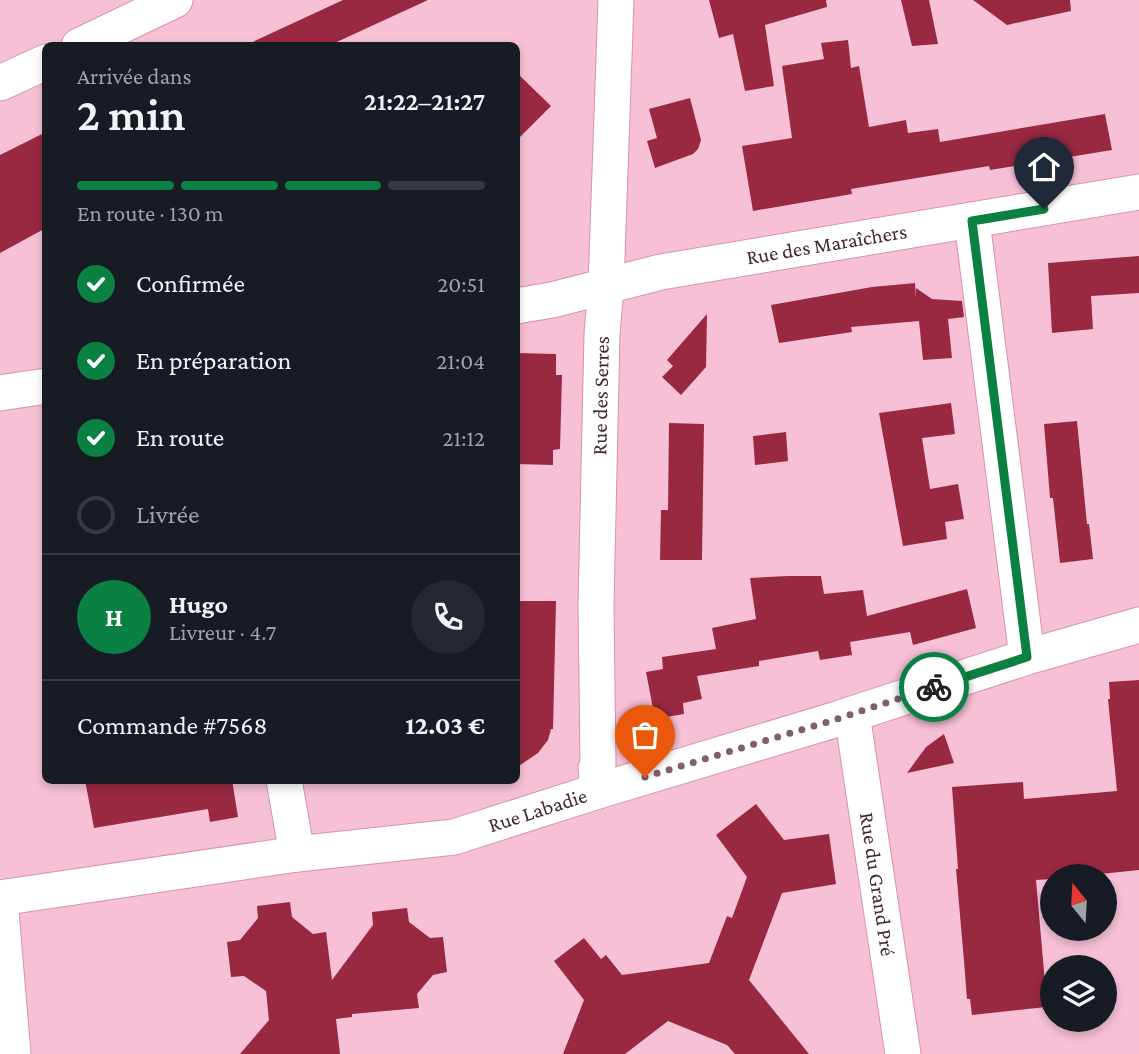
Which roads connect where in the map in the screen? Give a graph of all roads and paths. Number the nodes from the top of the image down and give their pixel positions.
1 (175, 0) edge
2 (616, 0) edge
3 (87, 42) edge
4 (42, 64) edge
5 (0, 83) edge
6 (1139, 192) edge
7 (972, 221) junction
8 (606, 286) junction
9 (520, 305) edge
10 (42, 387) edge
11 (0, 393) edge
12 (1139, 625) edge
13 (1027, 657) junction
14 (852, 714) junction
15 (285, 784) edge
16 (598, 791) junction
17 (297, 854) junction
18 (0, 899) edge
19 (13, 1054) edge
20 (903, 1054) edge

1 - 3 street
2 - 8 street, Rue des Serres
4 - 5 street
6 - 7 street, Rue des Maraîchers
7 - 8 street, Rue des Maraîchers
7 - 13 street
8 - 9 street, Rue des Maraîchers
8 - 16 street, Rue des Serres
10 - 11 street
12 - 13 street, Rue Labadie
13 - 14 street, Rue Labadie
14 - 16 street, Rue Labadie
14 - 20 street, Rue du Grand Pré
15 - 17 street
16 - 17 street, Rue Labadie
17 - 18 street, Rue Labadie
18 - 19 street

